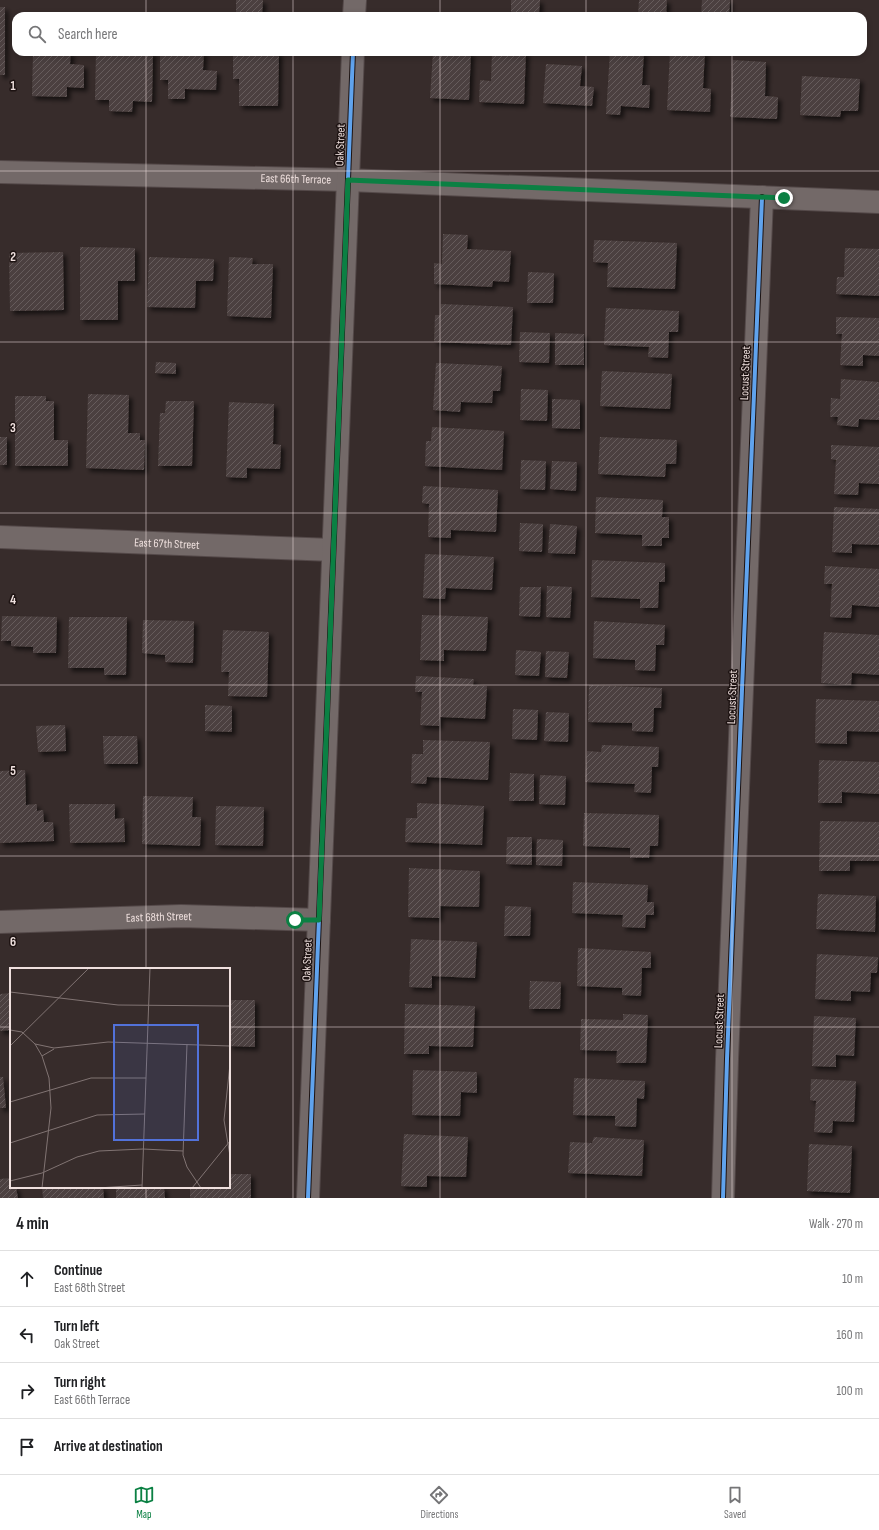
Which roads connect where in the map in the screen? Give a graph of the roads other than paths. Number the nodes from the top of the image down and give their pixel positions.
1 (355, 0) edge
2 (354, 12) edge
3 (353, 56) edge
4 (0, 172) edge
5 (348, 180) junction
6 (762, 197) junction
7 (879, 202) edge
8 (0, 537) edge
9 (333, 550) junction
10 (319, 920) junction
11 (0, 922) edge
12 (308, 1198) edge
13 (723, 1198) edge

1 - 2 street
3 - 5 street, Oak Street
4 - 5 street, East 66th Terrace
5 - 6 street, East 66th Terrace
5 - 9 street, Oak Street
6 - 7 street, East 66th Terrace
6 - 13 street, Locust Street
8 - 9 street, East 67th Street
9 - 10 street, Oak Street
10 - 11 street, East 68th Street
10 - 12 street, Oak Street

